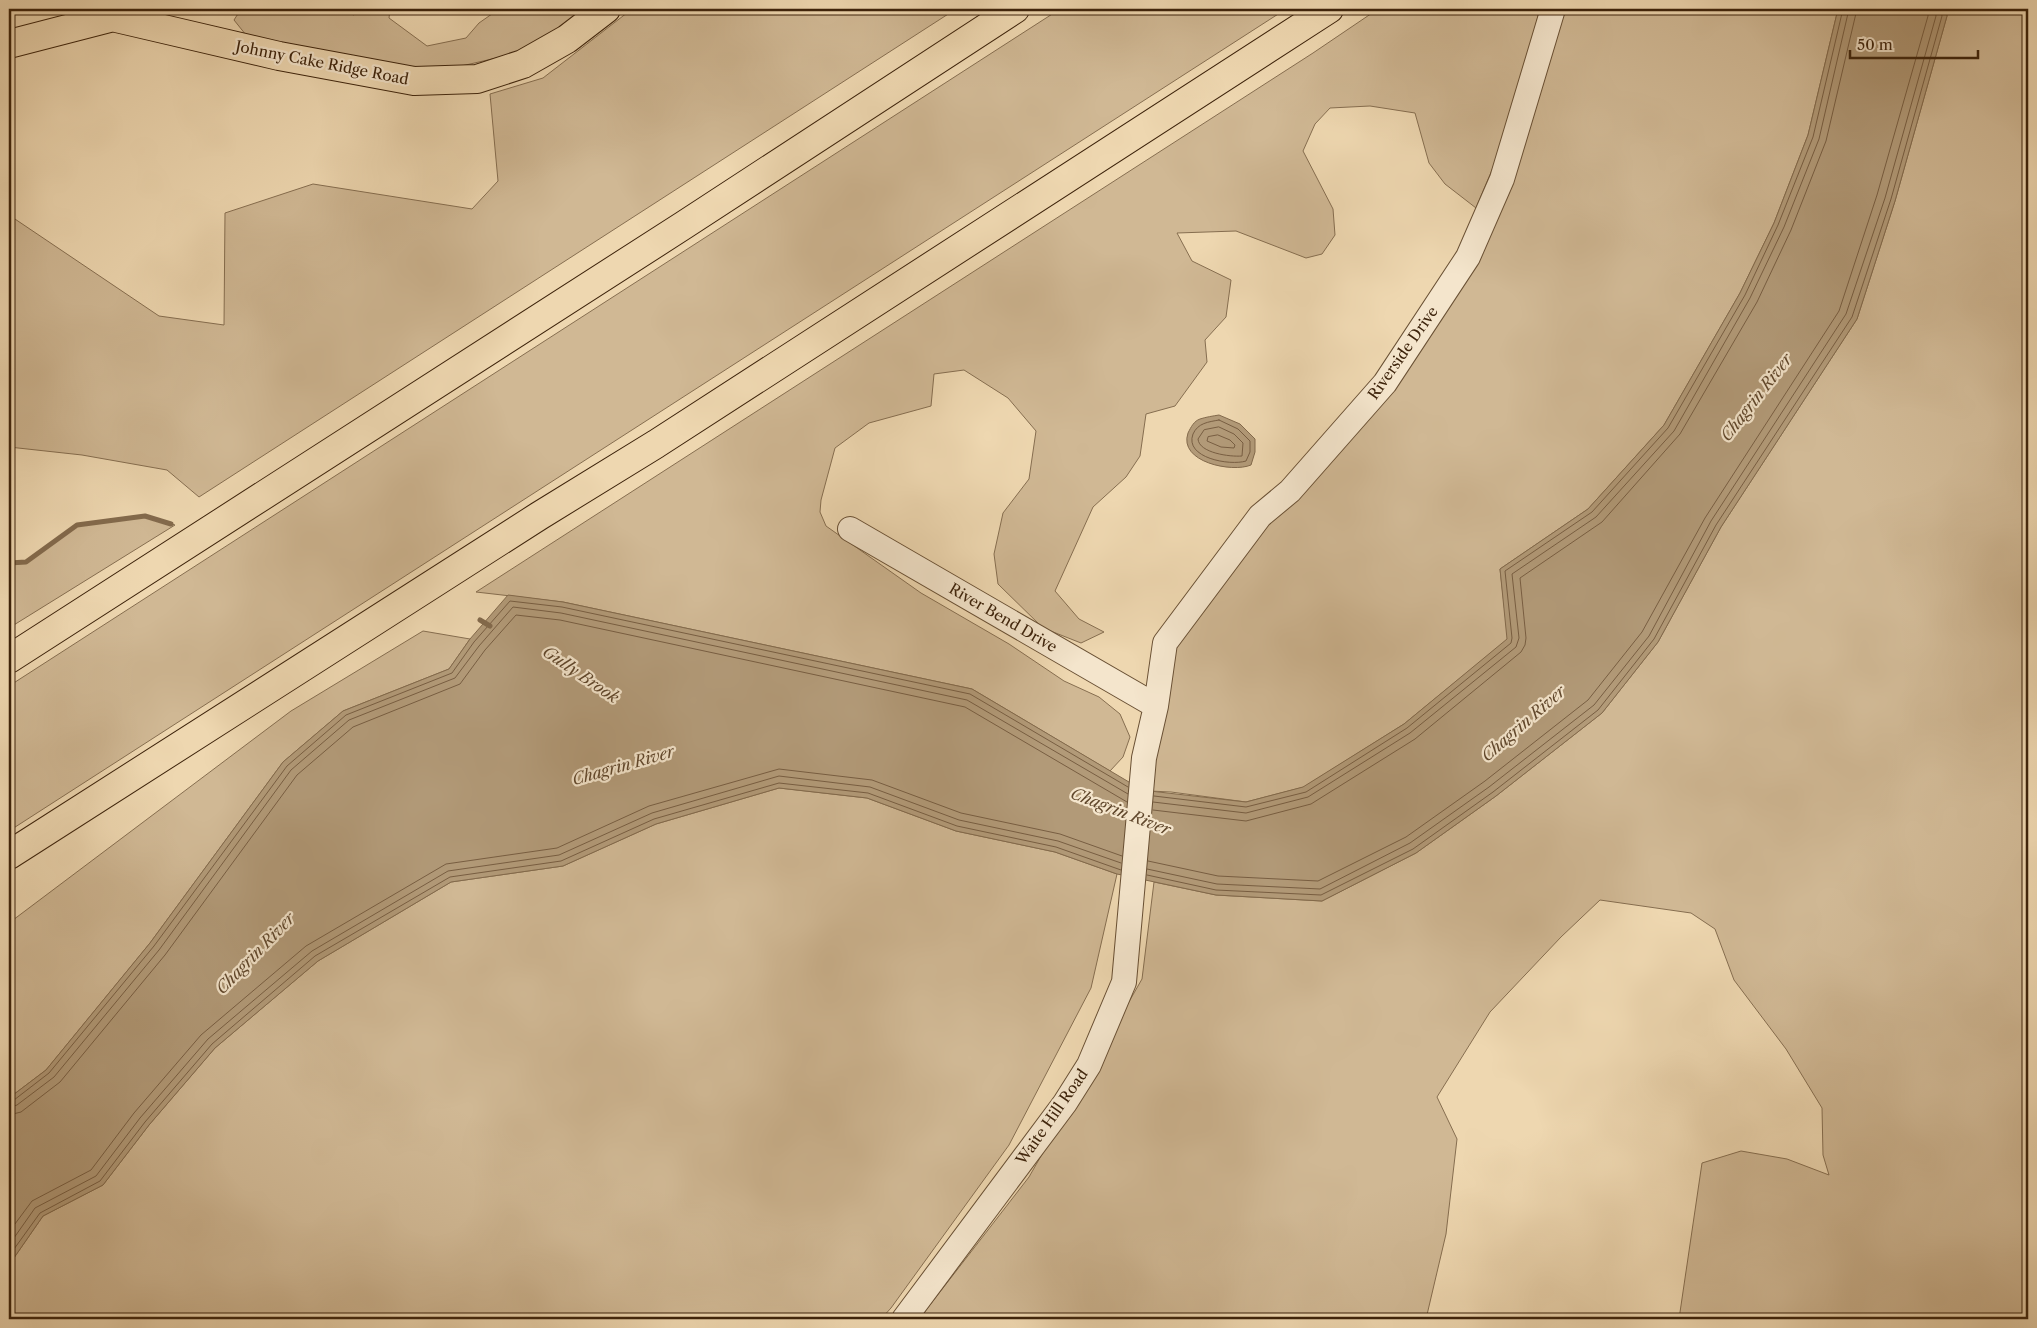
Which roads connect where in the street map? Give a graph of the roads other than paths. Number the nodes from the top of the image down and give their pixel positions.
1 (145, 9) edge
2 (606, 9) edge
3 (1015, 9) edge
4 (1330, 9) edge
5 (1553, 9) edge
6 (111, 13) edge
7 (9, 44) edge
8 (850, 529) dead end
9 (9, 659) edge
10 (1156, 706) junction
11 (9, 855) edge
12 (904, 1319) edge

1 - 6 main road
2 - 6 main road, Johnny Cake Ridge Road
3 - 9 main road
4 - 11 main road
5 - 10 street, Riverside Drive
6 - 7 main road
8 - 10 street, River Bend Drive
10 - 12 street, Waite Hill Road

